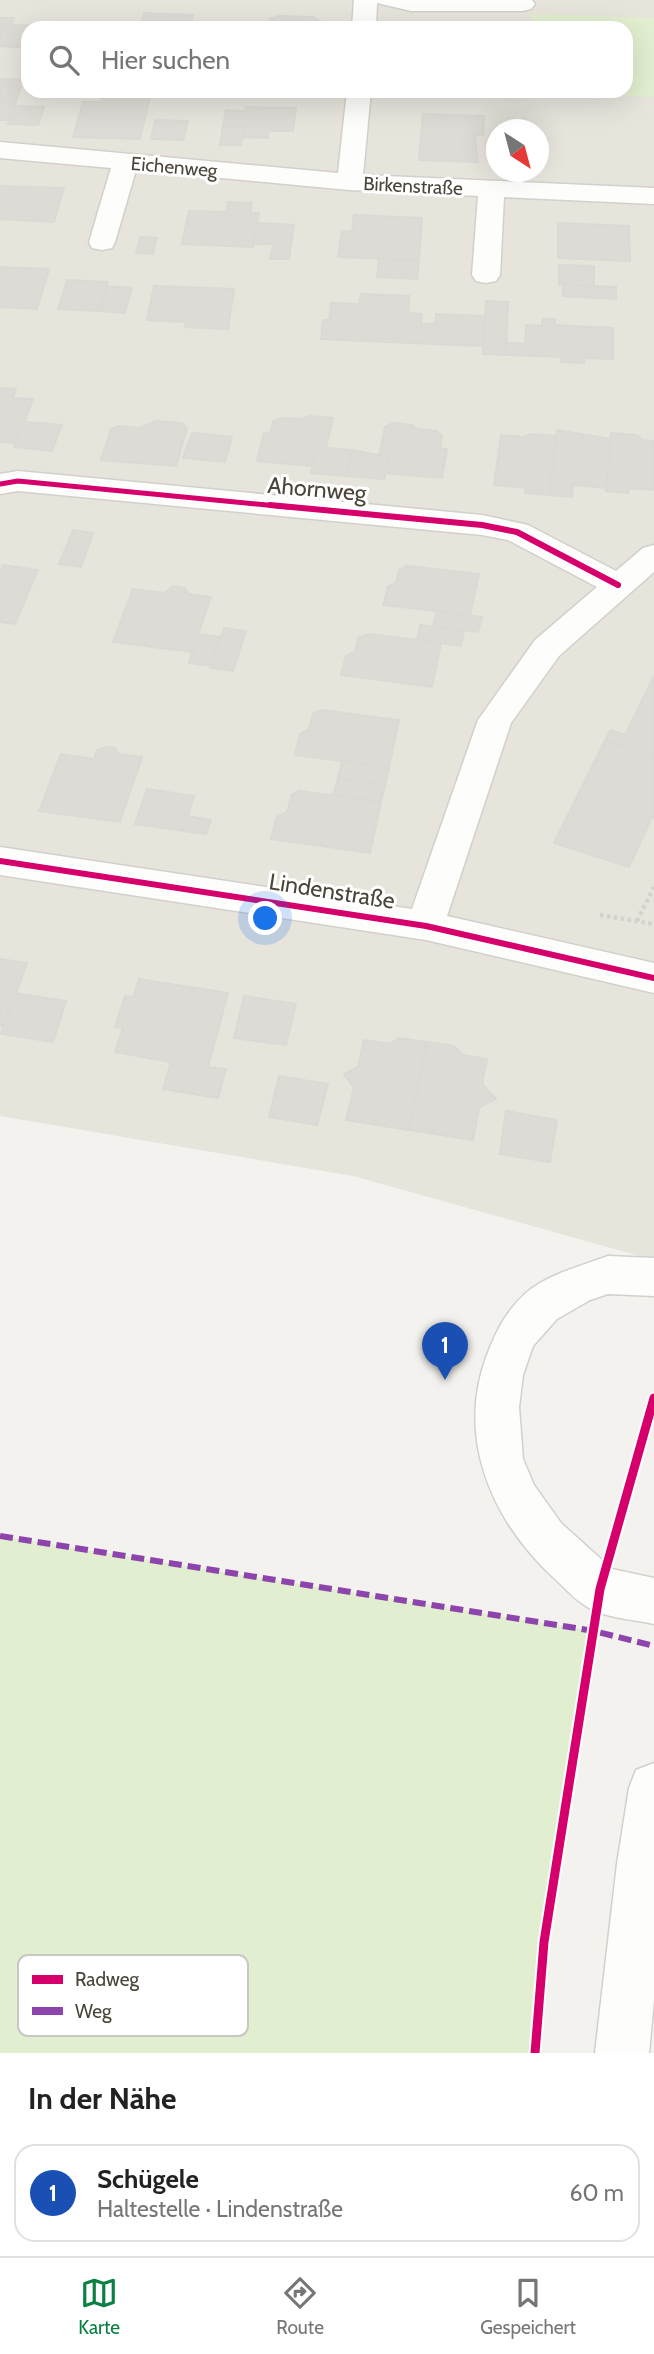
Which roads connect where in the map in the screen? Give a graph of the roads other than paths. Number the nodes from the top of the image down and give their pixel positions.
1 (366, 0) edge
2 (387, 0) edge
3 (523, 5) dead end
4 (364, 21) edge
5 (358, 98) edge
6 (0, 150) edge
7 (125, 162) junction
8 (349, 182) junction
9 (491, 191) junction
10 (654, 196) edge
11 (102, 242) dead end
12 (486, 275) dead end
13 (0, 484) edge
14 (654, 555) edge
15 (618, 585) junction
16 (0, 861) edge
17 (426, 926) junction
18 (654, 978) edge
19 (654, 1277) edge
20 (654, 1601) edge
21 (654, 1788) edge
22 (622, 2053) edge

1 - 4 street
2 - 3 street
5 - 8 street, Birkenstraße
6 - 7 street, Eichenweg
7 - 8 street, Eichenweg
7 - 11 street
8 - 9 street, Birkenstraße
9 - 10 street, Birkenstraße
9 - 12 street
13 - 15 street, Ahornweg
14 - 15 street
15 - 17 street
16 - 17 street, Lindenstraße
17 - 18 street, Lindenstraße
19 - 20 street
21 - 22 street

